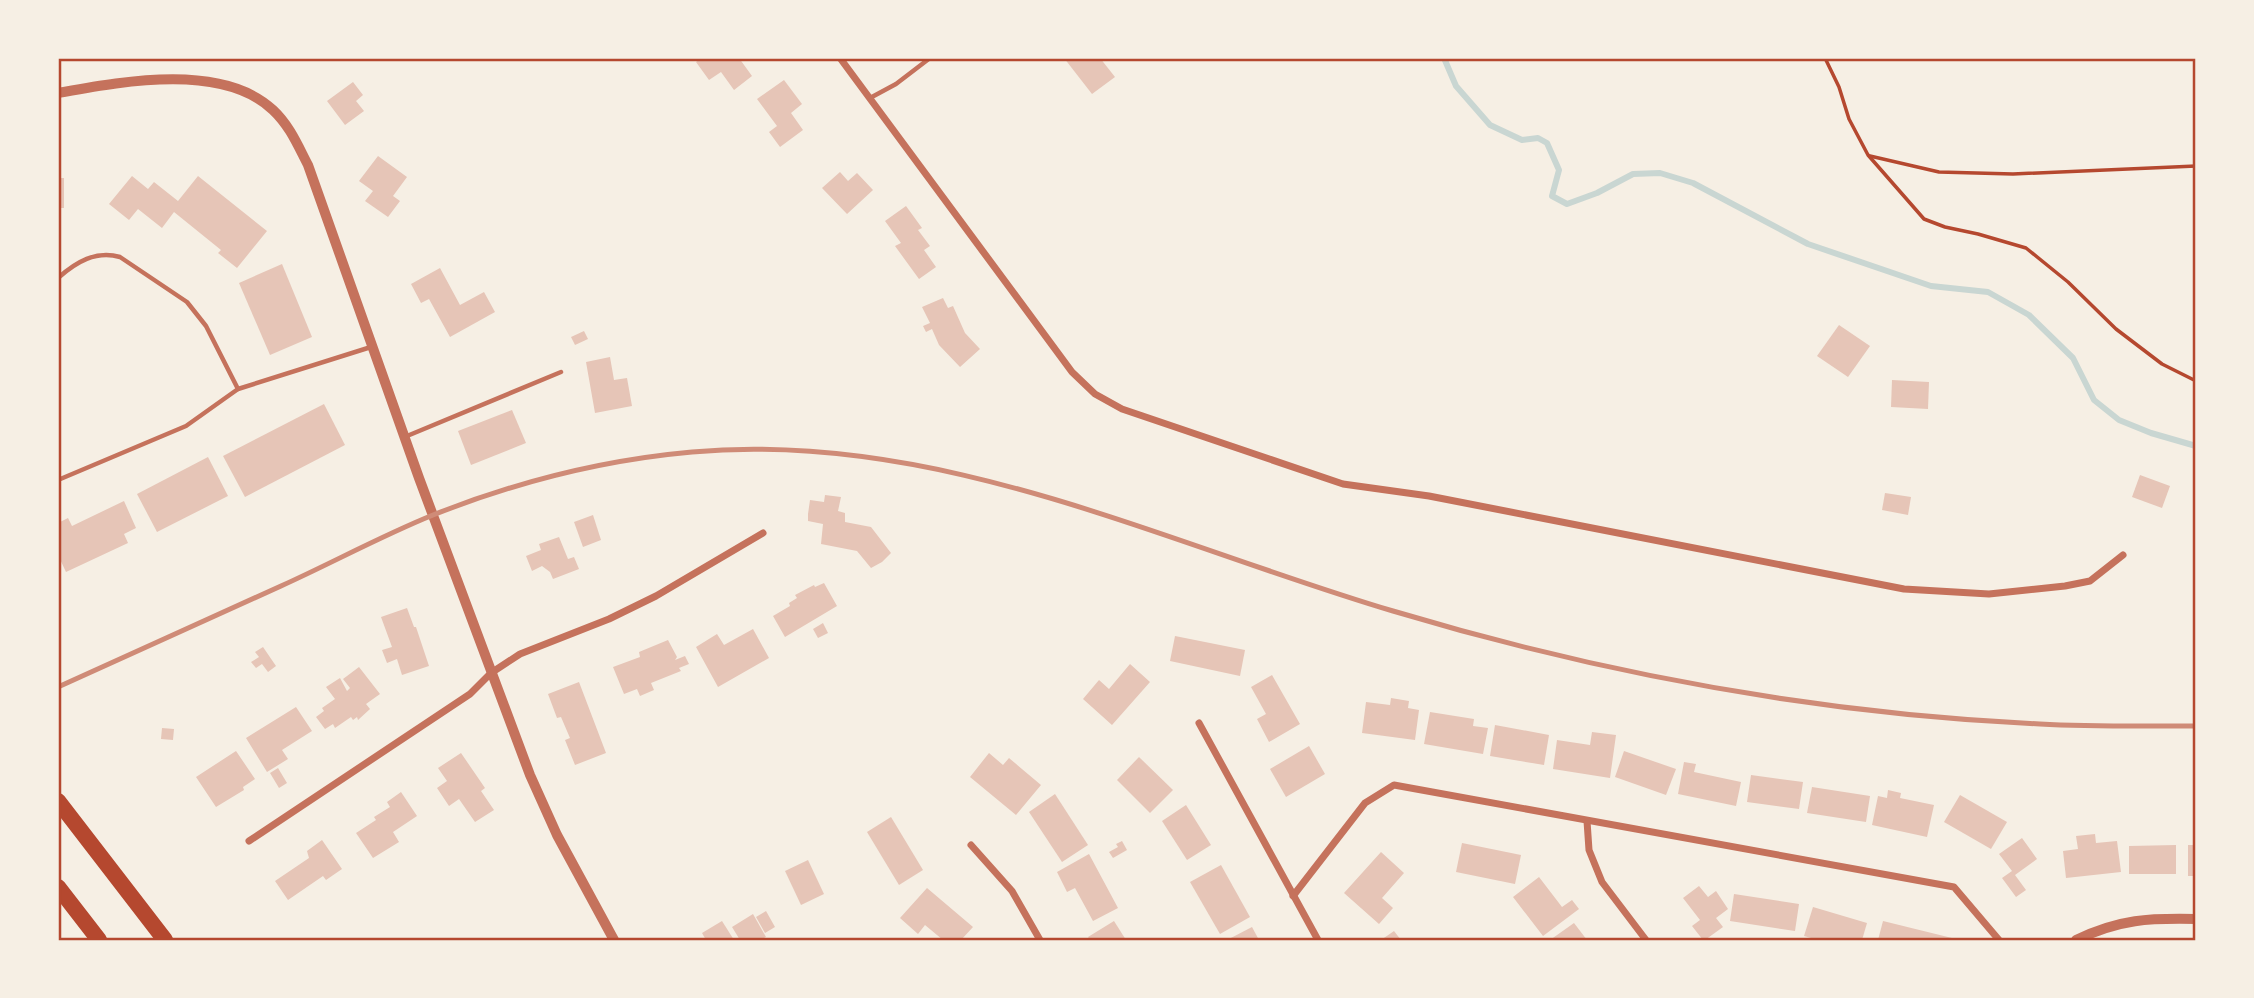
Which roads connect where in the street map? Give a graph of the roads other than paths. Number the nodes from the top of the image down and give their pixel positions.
1 (840, 58) edge
2 (930, 58) edge
3 (58, 93) edge
4 (870, 98) junction
5 (58, 278) edge
6 (372, 346) junction
7 (561, 372) dead end
8 (238, 389) junction
9 (404, 437) junction
10 (58, 480) edge
11 (763, 533) dead end
12 (2123, 555) dead end
13 (491, 673) junction
14 (1199, 723) dead end
15 (58, 801) edge
16 (1587, 821) junction
17 (250, 841) dead end
18 (971, 845) dead end
19 (58, 887) edge
20 (1293, 896) junction
21 (2196, 919) edge
22 (99, 940) edge
23 (165, 940) edge
24 (614, 940) edge
25 (1040, 940) edge
26 (1318, 940) edge
27 (1646, 940) edge
28 (1999, 940) edge
29 (2077, 940) edge

1 - 4 street
2 - 4 lane
3 - 6 street
4 - 12 street
5 - 8 lane
6 - 8 lane
6 - 9 street
7 - 9 lane
8 - 10 lane
9 - 13 street
11 - 13 street
13 - 17 street
13 - 24 street
14 - 20 street
15 - 23 highway
16 - 20 street
16 - 27 street
16 - 28 street
18 - 25 street
19 - 22 highway
20 - 26 street
21 - 29 street

